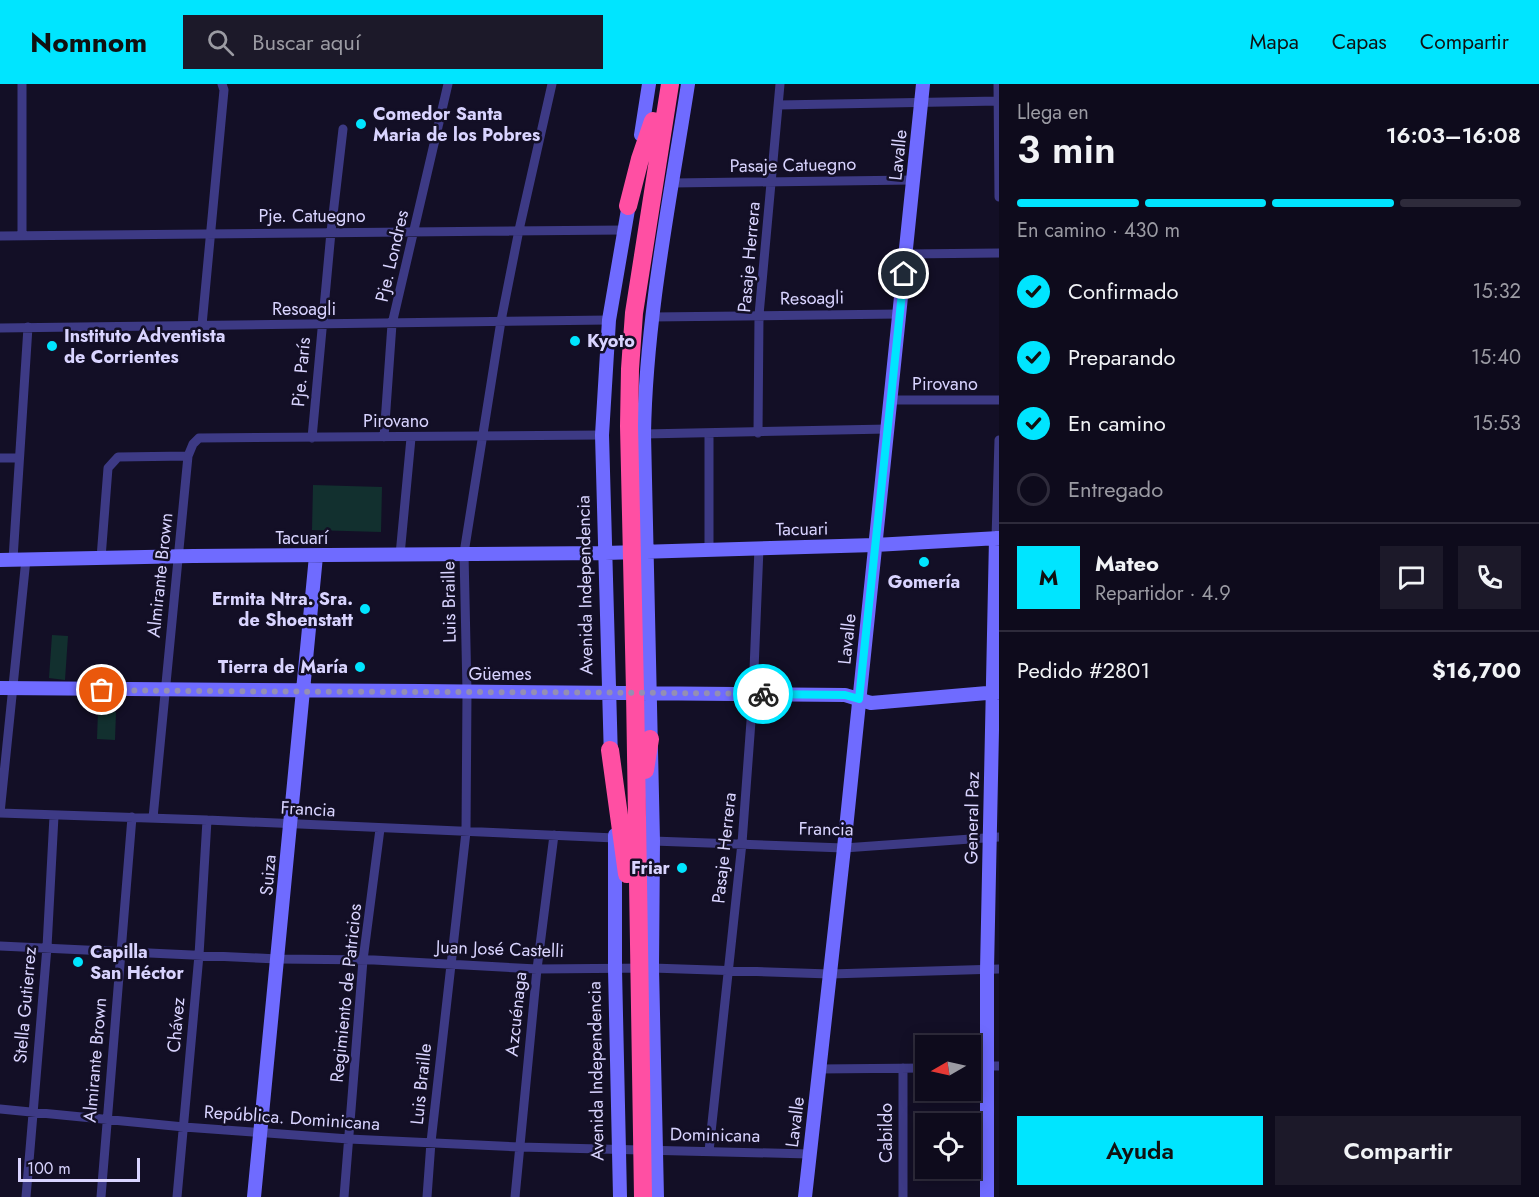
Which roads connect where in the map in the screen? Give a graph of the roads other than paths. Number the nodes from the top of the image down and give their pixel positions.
1 (22, 84) edge
2 (222, 84) edge
3 (447, 84) edge
4 (552, 84) edge
5 (649, 84) edge
6 (658, 84) edge
7 (670, 84) edge
8 (688, 84) edge
9 (780, 84) edge
10 (923, 84) edge
11 (998, 84) edge
12 (998, 101) edge
13 (921, 103) junction
14 (778, 105) junction
15 (653, 121) junction
16 (343, 129) dead end
17 (913, 180) junction
18 (772, 182) junction
19 (672, 183) junction
20 (999, 198) edge
21 (628, 206) junction
22 (519, 230) junction
23 (624, 230) junction
24 (415, 231) junction
25 (331, 232) junction
26 (210, 233) junction
27 (0, 236) edge
28 (22, 236) junction
29 (999, 253) edge
30 (906, 254) junction
31 (899, 314) junction
32 (759, 315) junction
33 (652, 317) junction
34 (609, 320) junction
35 (501, 321) junction
36 (393, 324) junction
37 (202, 325) junction
38 (322, 325) junction
39 (28, 327) junction
40 (0, 328) edge
41 (891, 400) junction
42 (999, 400) edge
43 (888, 429) junction
44 (709, 433) junction
45 (758, 433) junction
46 (644, 434) junction
47 (602, 435) junction
48 (481, 437) junction
49 (312, 438) junction
50 (384, 438) junction
51 (411, 438) junction
52 (999, 440) edge
53 (192, 444) joint
54 (188, 456) junction
55 (0, 458) edge
56 (19, 458) junction
57 (998, 538) edge
58 (875, 545) junction
59 (759, 548) junction
60 (709, 549) junction
61 (627, 552) junction
62 (464, 553) junction
63 (400, 555) junction
64 (178, 556) junction
65 (316, 556) junction
66 (100, 558) junction
67 (13, 559) edge
68 (7, 688) edge
69 (165, 690) junction
70 (303, 692) junction
71 (467, 692) junction
72 (630, 692) junction
73 (996, 693) edge
74 (753, 694) junction
75 (859, 699) junction
76 (650, 739) joint
77 (610, 750) junction
78 (0, 813) edge
79 (54, 816) junction
80 (132, 817) junction
81 (153, 818) junction
82 (207, 820) junction
83 (290, 824) junction
84 (380, 828) junction
85 (466, 832) junction
86 (554, 835) junction
87 (994, 837) edge
88 (615, 838) junction
89 (742, 843) junction
90 (645, 845) junction
91 (844, 848) junction
92 (627, 874) junction
93 (0, 946) edge
94 (47, 947) junction
95 (121, 951) junction
96 (199, 956) junction
97 (278, 959) junction
98 (363, 960) junction
99 (451, 964) junction
100 (537, 969) junction
101 (633, 969) junction
102 (993, 969) edge
103 (727, 970) junction
104 (830, 974) junction
105 (993, 1066) edge
106 (903, 1068) junction
107 (915, 1068) edge
108 (819, 1069) junction
109 (0, 1109) edge
110 (31, 1113) junction
111 (107, 1120) junction
112 (184, 1127) junction
113 (260, 1133) junction
114 (349, 1139) junction
115 (431, 1142) junction
116 (519, 1148) junction
117 (637, 1149) junction
118 (709, 1151) junction
119 (809, 1154) junction
120 (26, 1197) edge
121 (101, 1197) edge
122 (177, 1197) edge
123 (254, 1197) edge
124 (344, 1197) edge
125 (427, 1197) edge
126 (515, 1197) edge
127 (620, 1197) edge
128 (632, 1197) edge
129 (643, 1197) edge
130 (657, 1197) edge
131 (806, 1197) edge
132 (903, 1197) edge
133 (987, 1197) edge

1 - 28 street
2 - 26 street
3 - 24 street, Pje. Londres
4 - 22 street, Luis Braille
5 - 21 street, Avenida Independencia
6 - 15 highway, Avenida Independencia
7 - 61 highway, Avenida Independencia
8 - 19 street, Avenida Independencia
9 - 14 street, Pasaje Herrera
10 - 13 street, Lavalle
11 - 12 street
12 - 13 street
12 - 20 street
13 - 14 street
13 - 17 street, Lavalle
14 - 18 street, Pasaje Herrera
15 - 21 highway
15 - 61 highway, Avenida Independencia
16 - 25 street, Pje. París
17 - 18 street, Pasaje Catuegno
17 - 30 street, Lavalle
18 - 19 street, Pasaje Catuegno
18 - 32 street, Pasaje Herrera
19 - 33 street, Avenida Independencia
21 - 23 street, Avenida Independencia
22 - 23 street, Pje. Catuegno
22 - 24 street, Pje. Catuegno
22 - 35 street, Luis Braille
23 - 34 street, Avenida Independencia
24 - 25 street, Pje. Catuegno
24 - 36 street, Pje. Londres
25 - 26 street, Pje. Catuegno
25 - 38 street, Pje. París
26 - 28 street, Pje. Catuegno
26 - 37 street
27 - 28 street, Pje. Catuegno
29 - 30 street
30 - 31 street, Lavalle
31 - 32 street, Resoagli
31 - 41 street, Lavalle
32 - 33 street, Resoagli
32 - 45 street, Pasaje Herrera
33 - 46 street, Avenida Independencia
34 - 35 street, Resoagli
34 - 47 street, Avenida Independencia
35 - 36 street, Resoagli
35 - 48 street, Luis Braille
36 - 38 street, Resoagli
36 - 50 street, Pje. Londres
37 - 38 street, Resoagli
37 - 39 street, Resoagli
38 - 49 street, Pje. París
39 - 40 street, Resoagli
39 - 56 street
41 - 42 street, Pirovano
41 - 43 street, Lavalle
43 - 45 street
43 - 58 street, Lavalle
44 - 45 street
44 - 46 street
44 - 60 street
46 - 61 street, Avenida Independencia
47 - 48 street, Pirovano
47 - 61 street, Avenida Independencia
48 - 51 street, Pirovano
48 - 62 street, Luis Braille
49 - 50 street, Pirovano
49 - 53 street, Pirovano
50 - 51 street, Pirovano
51 - 63 street
52 - 57 street, General Paz
53 - 54 street, Almirante Brown
54 - 64 street, Almirante Brown
54 - 66 street
55 - 56 street
56 - 67 street
57 - 58 street, Tacuari
57 - 73 street, General Paz
58 - 59 street, Tacuari
58 - 75 street, Lavalle
59 - 60 street, Tacuari
59 - 74 street, Pasaje Herrera
60 - 61 street, Tacuari
61 - 62 street, Tacuarí
61 - 72 highway, Avenida Independencia
61 - 72 street, Avenida Independencia
62 - 63 street, Tacuarí
62 - 71 street, Luis Braille
63 - 65 street, Tacuarí
64 - 65 street, Tacuarí
64 - 66 street, Tacuarí
64 - 69 street, Almirante Brown
65 - 70 street, Suiza
66 - 67 street, Tacuarí
67 - 68 street
68 - 69 street, Güemes
68 - 78 street
69 - 70 street, Güemes
69 - 81 street, Almirante Brown
70 - 71 street, Güemes
70 - 83 street, Suiza
71 - 72 street, Güemes
71 - 85 street, Luis Braille
72 - 74 street, Güemes
72 - 76 street, Avenida Independencia
72 - 77 street, Avenida Independencia
72 - 90 highway, Avenida Independencia
72 - 92 highway, Avenida Independencia
73 - 75 street, Güemes
73 - 87 street, General Paz
74 - 75 street, Güemes
74 - 89 street, Pasaje Herrera
75 - 91 street, Lavalle
76 - 90 highway
77 - 88 street, Avenida Independencia
77 - 92 highway
78 - 79 street, Francia
79 - 80 street, Francia
79 - 94 street, Stella Gutierrez
80 - 81 street, Francia
80 - 95 street, Almirante Brown
81 - 82 street, Francia
82 - 83 street, Francia
82 - 96 street, Chávez
83 - 84 street, Francia
83 - 97 street, Suiza
84 - 85 street, Francia
84 - 98 street, Regimiento de Patricios
85 - 86 street, Francia
85 - 99 street, Luis Braille
86 - 88 street, Francia
86 - 100 street, Azcuénaga
87 - 91 street, Francia
87 - 102 street, General Paz
88 - 101 street, Avenida Independencia
89 - 90 street, Francia
89 - 91 street, Francia
89 - 103 street, Pasaje Herrera
90 - 101 highway, Avenida Independencia
91 - 104 street, Lavalle
92 - 101 highway, Avenida Independencia
93 - 94 street, Juan José Castelli
94 - 95 street, Juan José Castelli
94 - 110 street, Stella Gutierrez
95 - 96 street, Juan José Castelli
95 - 111 street, Almirante Brown
96 - 97 street, Juan José Castelli
96 - 112 street, Chávez
97 - 98 street, Juan José Castelli
97 - 113 street, Suiza
98 - 99 street, Juan José Castelli
98 - 114 street, Regimiento de Patricios
99 - 100 street, Juan José Castelli
99 - 115 street, Luis Braille
100 - 101 street, Juan José Castelli
100 - 116 street, Azcuénaga
101 - 103 street, Juan José Castelli
101 - 117 highway, Avenida Independencia
102 - 104 street, Juan José Castelli
102 - 105 street, General Paz
103 - 104 street, Juan José Castelli
103 - 118 street, Pasaje Herrera
104 - 108 street, Lavalle
105 - 133 street, General Paz
106 - 107 street
106 - 108 street
106 - 132 street, Cabildo
108 - 119 street, Lavalle
109 - 110 street, República. Dominicana
110 - 111 street, República. Dominicana
110 - 120 street, Stella Gutierrez
111 - 112 street, República. Dominicana
111 - 121 street, Almirante Brown
112 - 113 street, República. Dominicana
112 - 122 street, Chávez
113 - 114 street, República. Dominicana
113 - 123 street, Suiza
114 - 115 street, República. Dominicana
114 - 124 street, Regimiento de Patricios
115 - 116 street, República. Dominicana
115 - 125 street, Luis Braille
116 - 117 street, República. Dominicana
116 - 126 street, Azcuénaga
117 - 118 street, Dominicana
117 - 127 street, Avenida Independencia
117 - 128 highway, Avenida Independencia
117 - 129 highway, Avenida Independencia
117 - 130 street, Avenida Independencia
118 - 119 street, Dominicana
119 - 131 street, Lavalle

